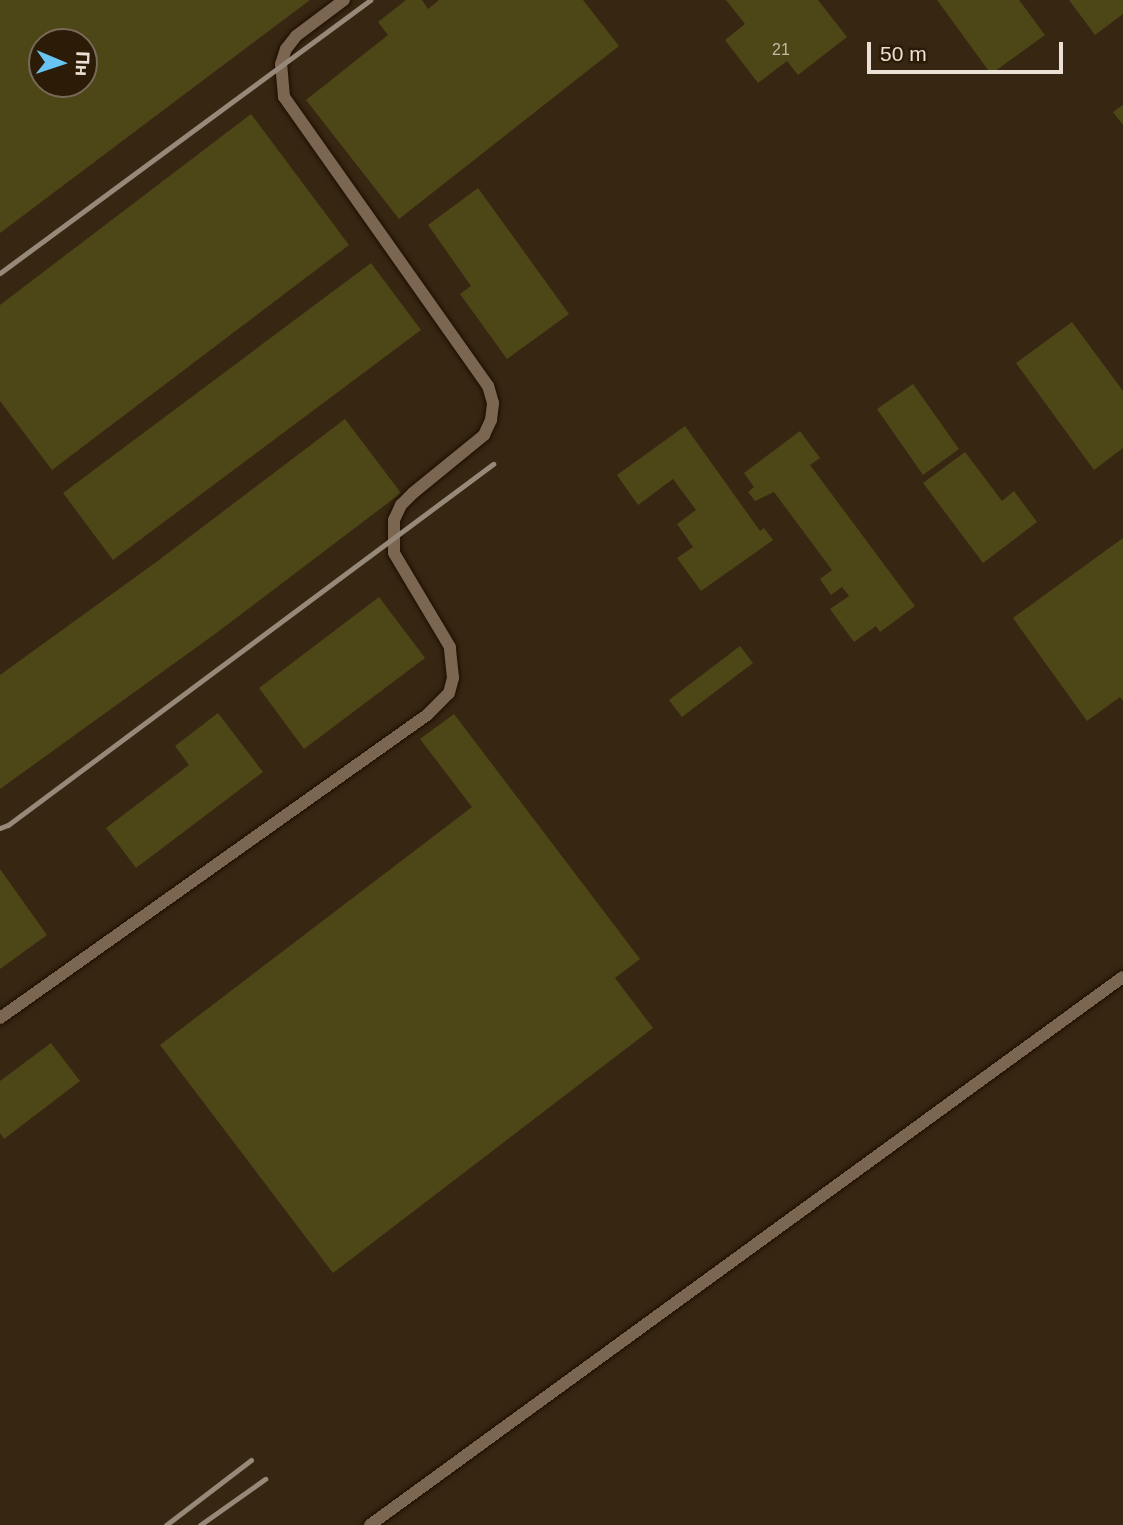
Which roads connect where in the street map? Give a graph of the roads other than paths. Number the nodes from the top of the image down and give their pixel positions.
1 (344, 0) edge
2 (1123, 977) edge
3 (0, 1018) edge
4 (370, 1525) edge

1 - 3 lane
2 - 4 lane

